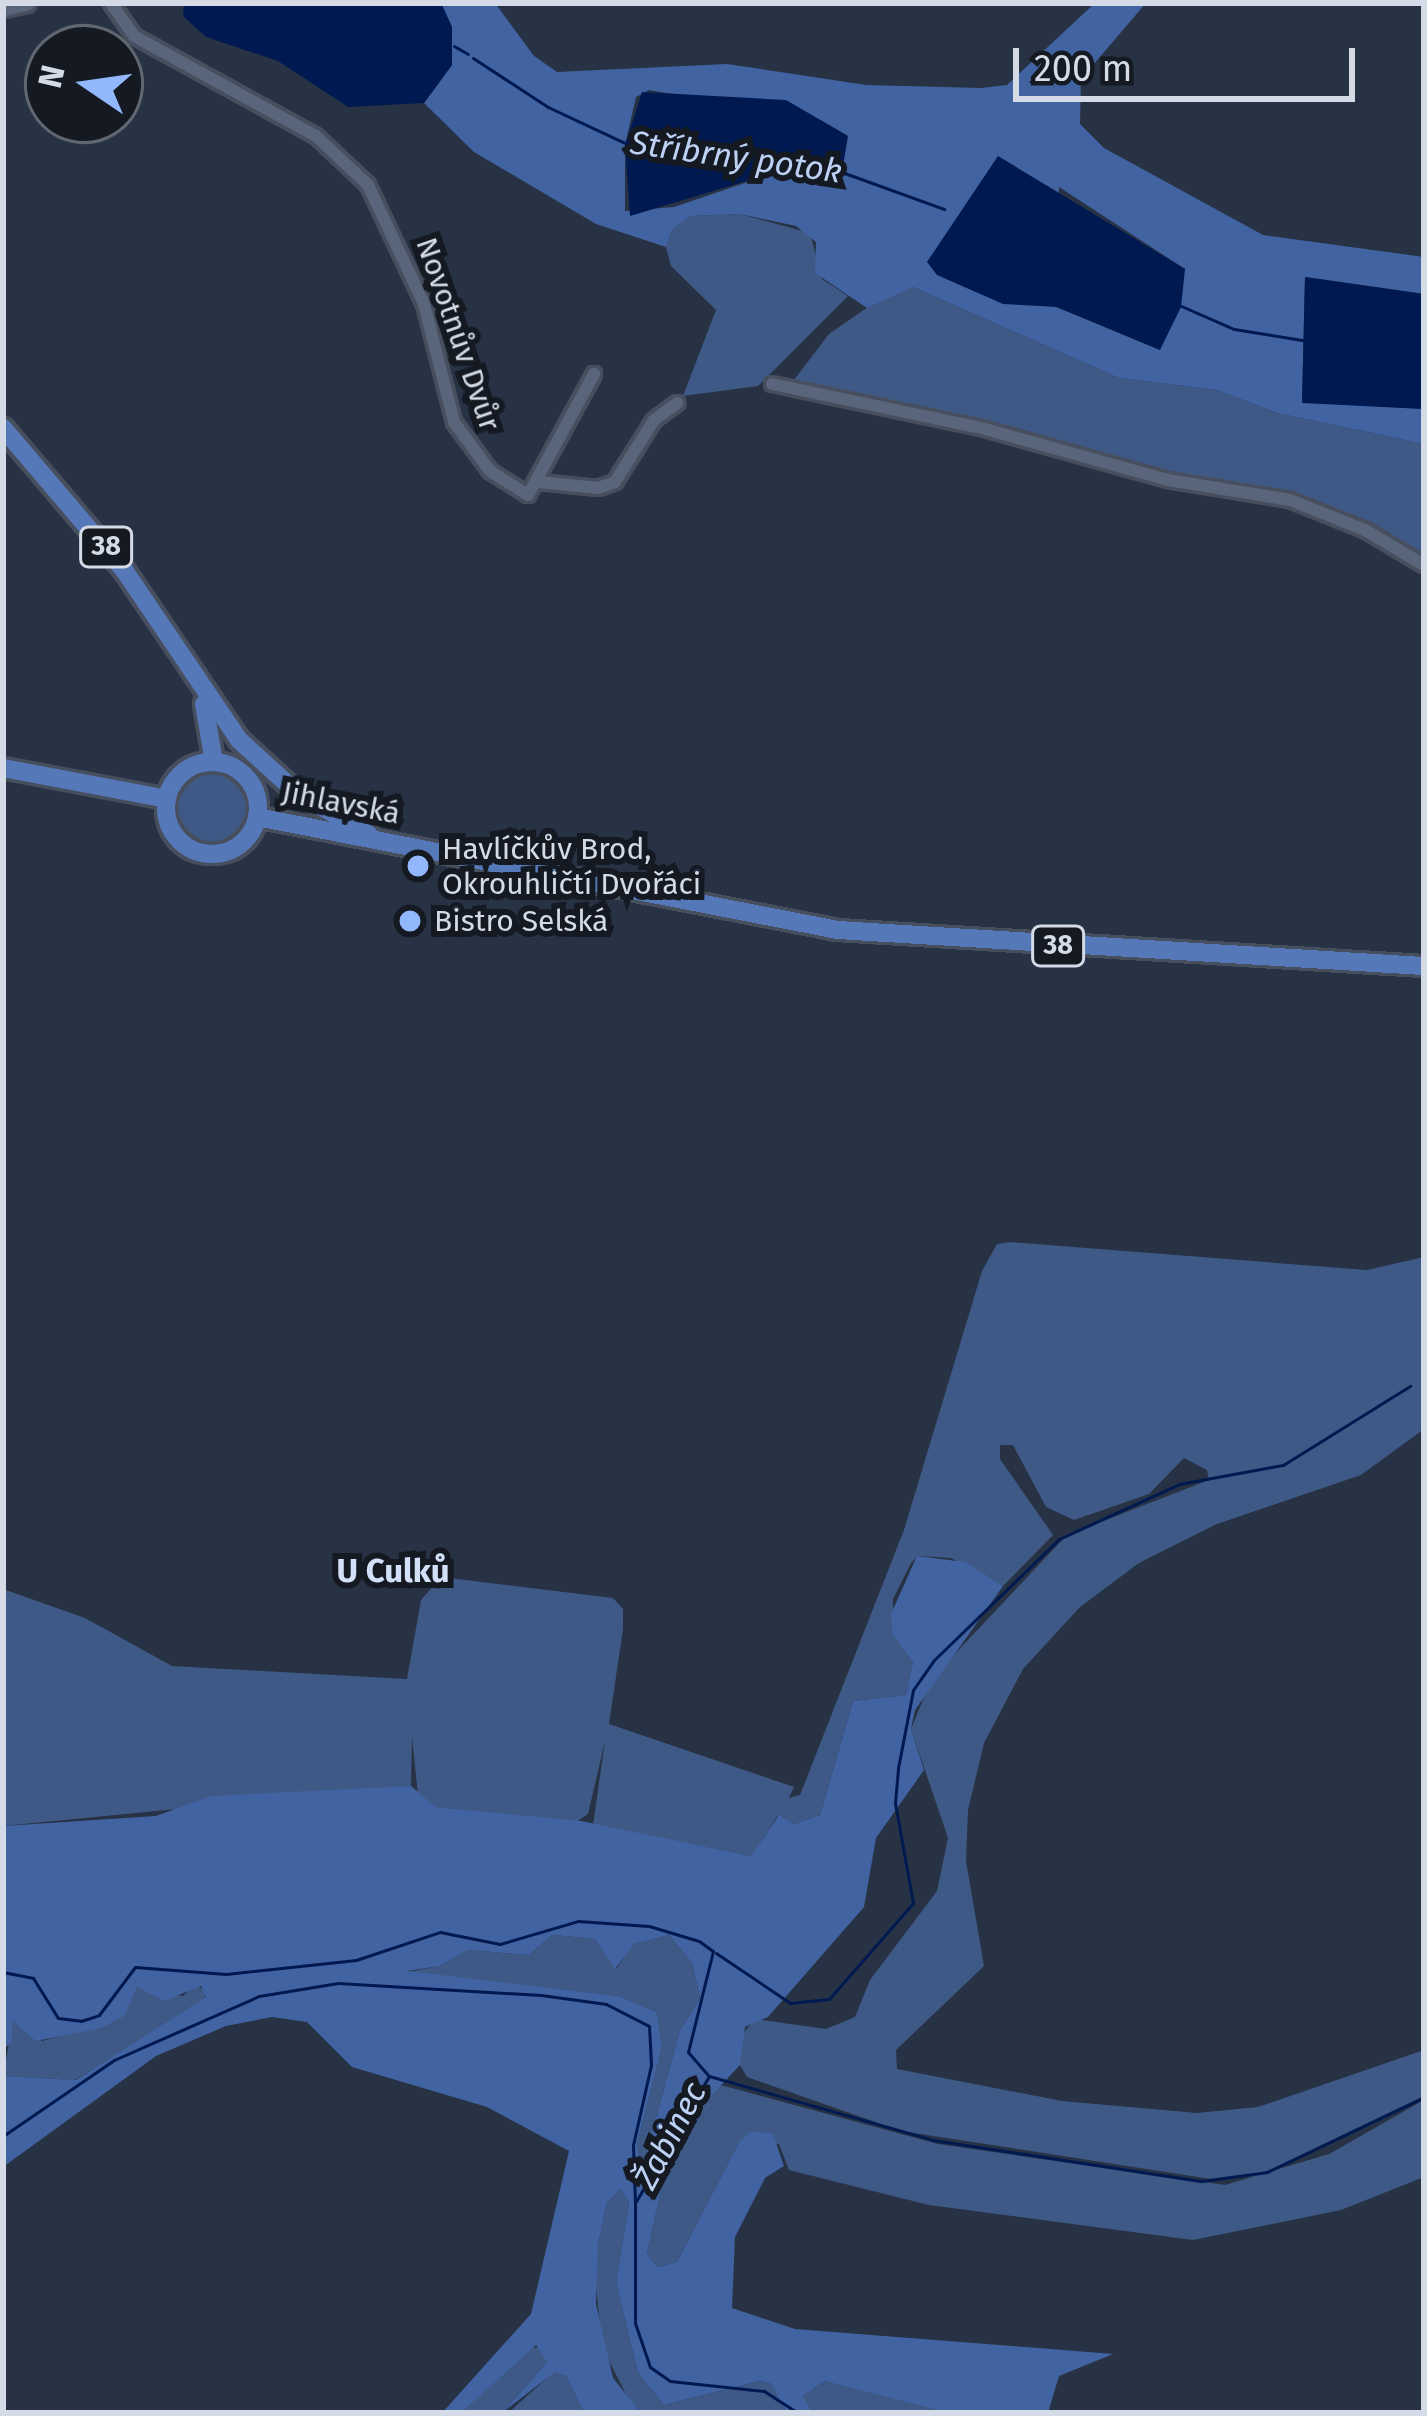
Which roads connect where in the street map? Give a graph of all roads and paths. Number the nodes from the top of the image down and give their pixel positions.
1 (26, 3) edge
2 (110, 3) edge
3 (3, 8) edge
4 (593, 374) dead end
5 (772, 385) dead end
6 (677, 403) dead end
7 (3, 428) edge
8 (539, 482) junction
9 (1424, 565) edge
10 (195, 677) junction
11 (214, 762) junction
12 (3, 768) edge
13 (166, 799) junction
14 (257, 817) junction
15 (405, 847) junction
16 (1424, 966) edge

1 - 3 street
2 - 8 street, Novotnův Dvůr
4 - 8 street
5 - 9 street
6 - 8 street, Novotnův Dvůr
7 - 10 main road, 38
10 - 11 main road, 38
10 - 15 main road
11 - 13 main road
11 - 14 main road
12 - 13 main road
13 - 14 main road
14 - 15 main road, Jihlavská / 38
15 - 16 main road, Jihlavská / 38

